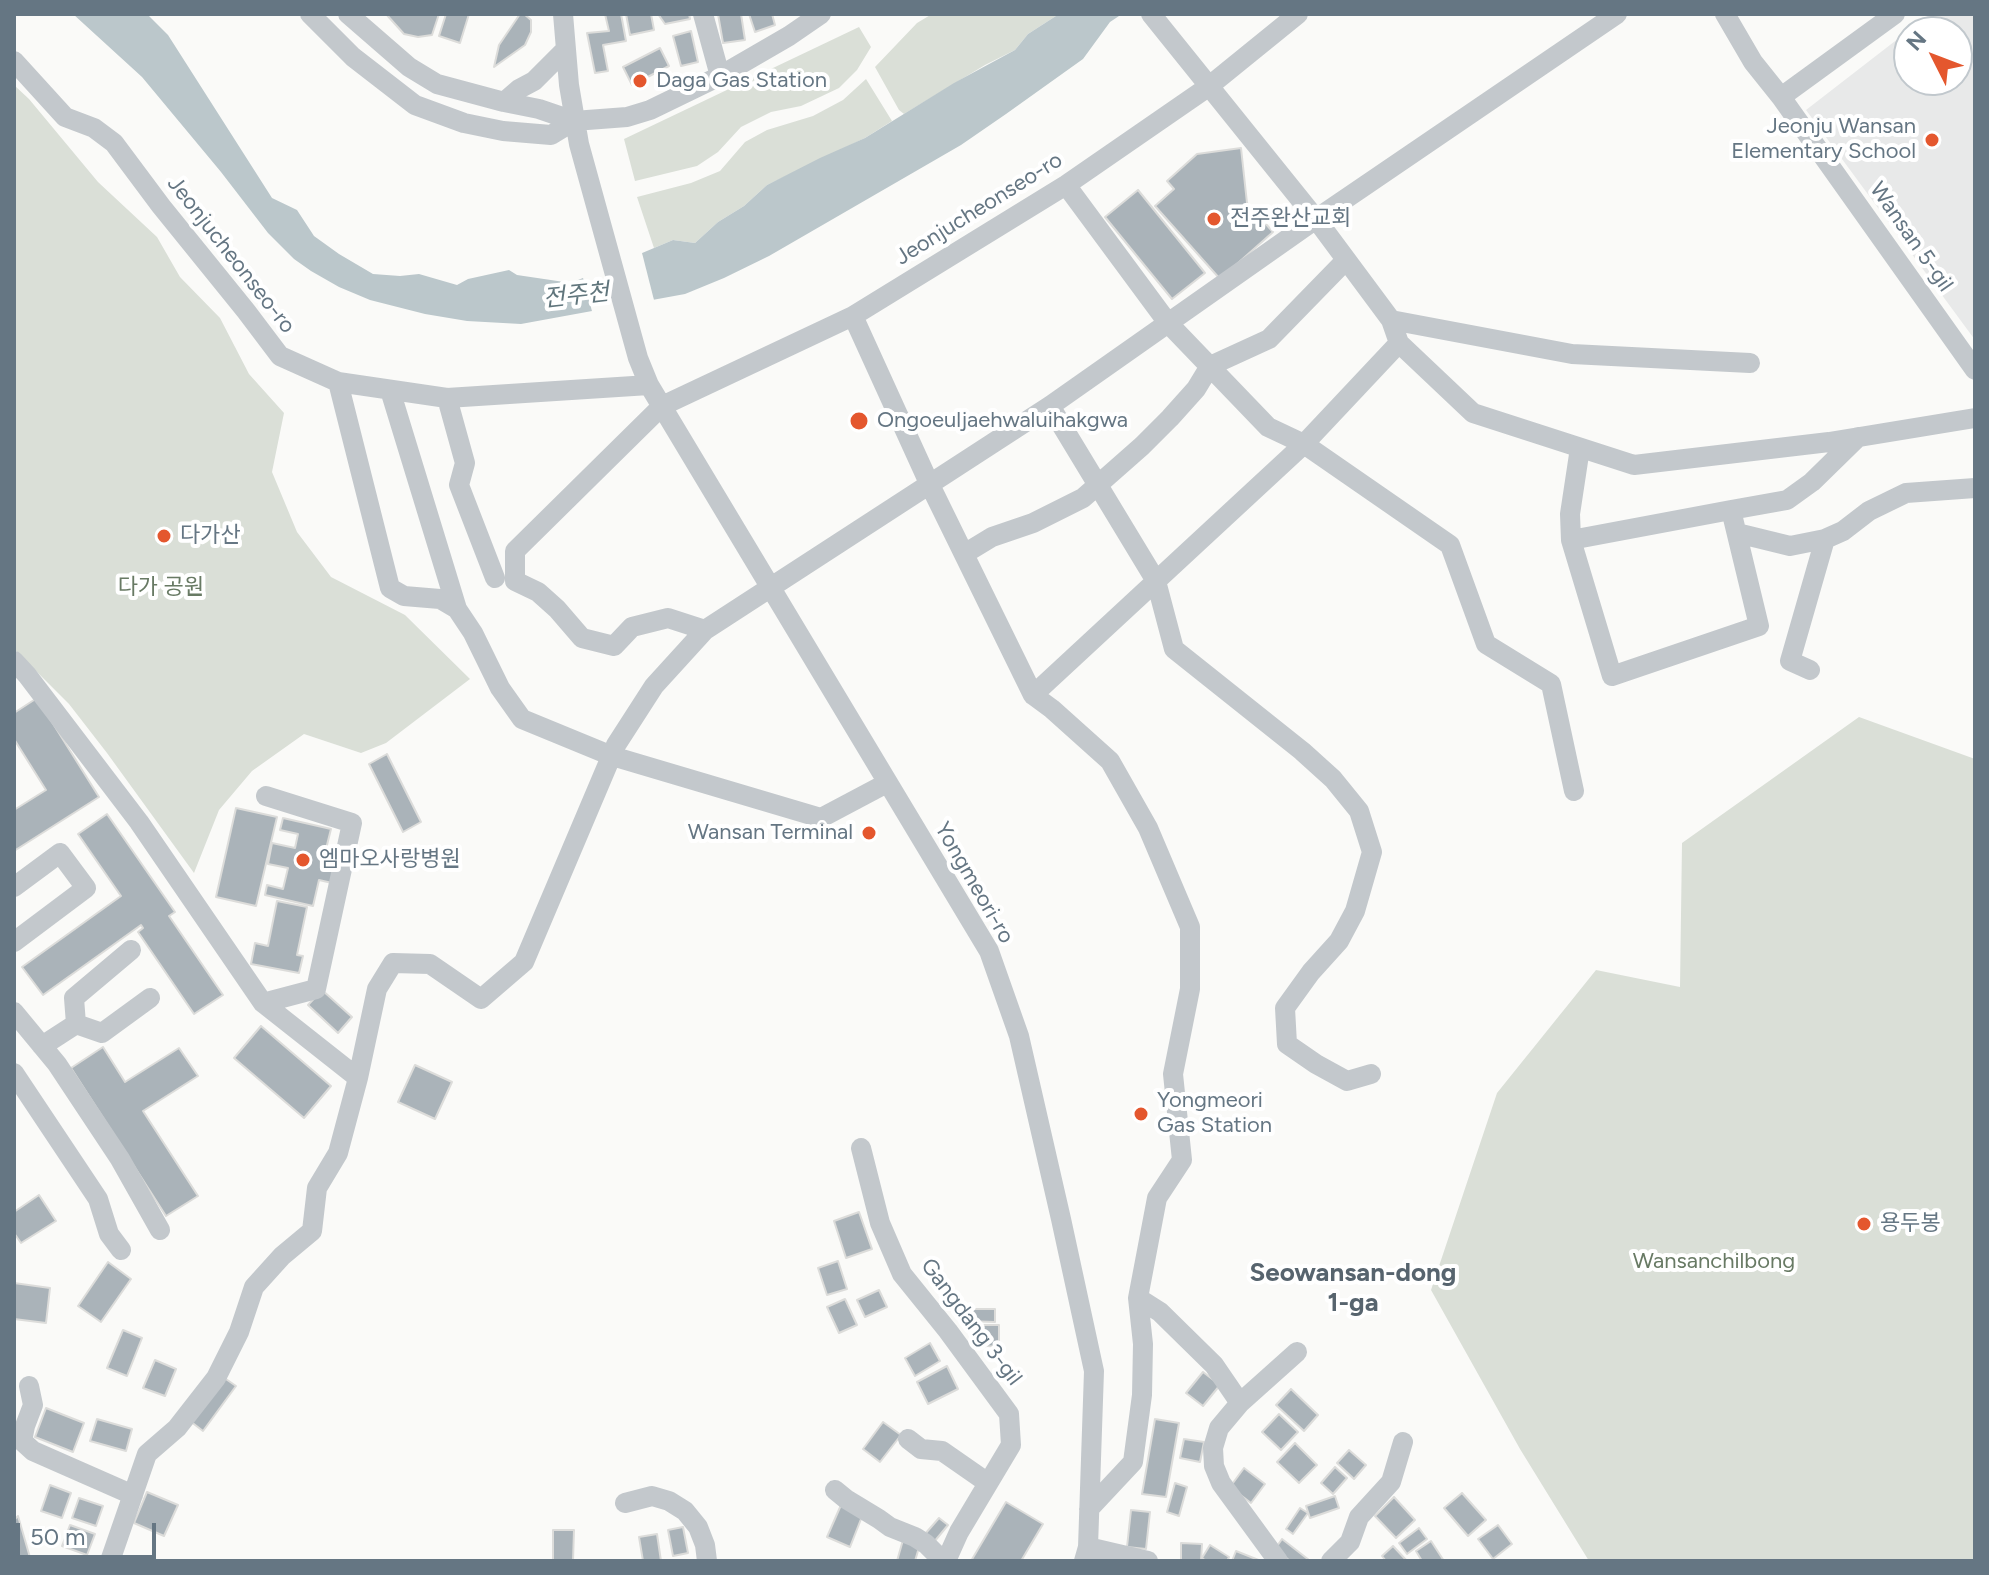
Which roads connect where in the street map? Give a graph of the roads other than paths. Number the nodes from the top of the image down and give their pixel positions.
1 (310, 14) edge
2 (563, 14) edge
3 (703, 14) edge
4 (821, 14) edge
5 (1151, 14) edge
6 (1298, 14) edge
7 (1617, 14) edge
8 (1725, 14) edge
9 (1895, 14) edge
10 (359, 19) edge
11 (566, 49) junction
12 (14, 61) edge
13 (720, 76) junction
14 (1208, 87) junction
15 (1781, 97) junction
16 (504, 102) junction
17 (574, 121) junction
18 (1066, 185) junction
19 (1316, 219) junction
20 (1346, 260) junction
21 (853, 316) junction
22 (1391, 320) junction
23 (1168, 323) junction
24 (1399, 343) junction
25 (1750, 363) dead end
26 (1210, 366) junction
27 (1975, 370) edge
28 (338, 382) junction
29 (649, 385) junction
30 (390, 390) junction
31 (447, 398) junction
32 (662, 406) junction
33 (1050, 406) junction
34 (1975, 418) edge
35 (1858, 437) junction
36 (1304, 444) junction
37 (1580, 448) junction
38 (929, 483) junction
39 (1097, 484) junction
40 (1975, 488) edge
41 (1731, 510) junction
42 (1737, 533) junction
43 (1825, 539) junction
44 (1571, 540) junction
45 (964, 554) junction
46 (495, 578) dead end
47 (1156, 581) junction
48 (769, 588) junction
49 (457, 609) junction
50 (705, 630) junction
51 (14, 661) edge
52 (1810, 670) dead end
53 (1033, 695) junction
54 (612, 756) junction
55 (887, 783) junction
56 (1574, 791) dead end
57 (266, 796) dead end
58 (14, 887) edge
59 (14, 942) edge
60 (131, 950) dead end
61 (150, 998) dead end
62 (263, 1003) junction
63 (14, 1012) edge
64 (76, 1024) junction
65 (42, 1046) junction
66 (14, 1073) edge
67 (1371, 1074) dead end
68 (358, 1078) junction
69 (861, 1148) dead end
70 (160, 1230) dead end
71 (121, 1250) dead end
72 (1138, 1298) junction
73 (1297, 1352) dead end
74 (29, 1386) dead end
75 (1240, 1403) junction
76 (908, 1439) dead end
77 (1403, 1442) dead end
78 (988, 1483) junction
79 (835, 1490) dead end
80 (133, 1495) junction
81 (625, 1503) dead end
82 (1089, 1509) junction
83 (1086, 1554) edge
84 (110, 1561) edge
85 (707, 1561) edge
86 (944, 1561) edge
87 (1148, 1561) edge
88 (1278, 1561) edge
89 (1331, 1561) edge

1 - 17 street
2 - 11 street, Yongmeori-ro
3 - 13 street
4 - 13 street
5 - 14 street
6 - 14 street, Jeonjucheonseo-ro
7 - 19 street
8 - 15 street, Wansan 5-gil
9 - 15 street
10 - 16 street
11 - 16 street
11 - 17 street, Yongmeori-ro
12 - 28 street, Jeonjucheonseo-ro
13 - 17 street
14 - 18 street, Jeonjucheonseo-ro
14 - 19 street
15 - 27 street, Wansan 5-gil
16 - 17 street
17 - 29 street, Yongmeori-ro
18 - 21 street, Jeonjucheonseo-ro
18 - 23 street
19 - 20 street
19 - 23 street
20 - 22 street
20 - 26 street
21 - 32 street, Jeonjucheonseo-ro
21 - 38 street
22 - 24 street
22 - 25 street
23 - 26 street
23 - 33 street
24 - 36 street
24 - 37 street
26 - 36 street
26 - 39 street
28 - 30 street, Jeonjucheonseo-ro
28 - 49 street
29 - 31 street, Jeonjucheonseo-ro
29 - 32 street, Yongmeori-ro
30 - 31 street, Jeonjucheonseo-ro
30 - 49 street
31 - 46 street
32 - 48 street, Yongmeori-ro
32 - 50 street, Jeonjucheonseo-ro
33 - 38 street
33 - 39 street
34 - 35 street
35 - 37 street
35 - 41 street
36 - 47 street
36 - 56 street
37 - 44 street
38 - 45 street
38 - 48 street
39 - 45 street
39 - 47 street
40 - 43 street
41 - 42 street
41 - 44 street
42 - 43 street
42 - 44 street
43 - 52 street
45 - 53 street
47 - 53 street
47 - 67 street
48 - 50 street
48 - 55 street, Yongmeori-ro
49 - 54 street
50 - 54 street
51 - 62 street
53 - 72 street
54 - 55 street
54 - 68 street
55 - 82 street, Yongmeori-ro
57 - 62 street
58 - 59 street
60 - 64 street
61 - 64 street
62 - 68 street
63 - 65 street
64 - 65 street
65 - 70 street
66 - 71 street
68 - 80 street
69 - 78 street, Gangdang 3-gil
72 - 75 street
72 - 82 street
73 - 75 street
74 - 80 street
75 - 88 street
76 - 78 street
77 - 89 street
78 - 86 street, Gangdang 3-gil
79 - 86 street
80 - 84 street
81 - 85 street
82 - 83 street, Yongmeori-ro
83 - 87 street

